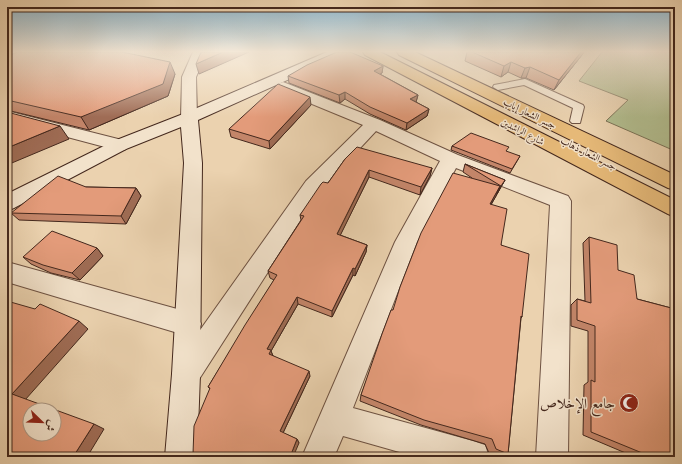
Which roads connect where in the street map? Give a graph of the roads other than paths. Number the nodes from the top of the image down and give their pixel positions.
1 (190, 74) edge
2 (290, 74) edge
3 (412, 74) edge
4 (446, 74) edge
5 (448, 74) edge
6 (459, 74) edge
7 (271, 82) junction
8 (7, 116) edge
9 (189, 118) junction
10 (374, 124) junction
11 (120, 146) junction
12 (452, 159) junction
13 (661, 159) dead end
14 (675, 183) edge
15 (675, 196) edge
16 (7, 202) edge
17 (675, 209) edge
18 (7, 272) edge
19 (188, 324) junction
20 (186, 374) junction
21 (335, 418) junction
22 (182, 457) edge
23 (318, 457) edge
24 (473, 457) edge
25 (552, 457) edge

1 - 9 street
2 - 7 street
3 - 17 main road, شارع الراشدين
4 - 15 main road, جسر الشعار ذهاب
5 - 14 main road, جسر الشعار إياب
6 - 13 main road
7 - 9 street
7 - 10 street
8 - 11 street
9 - 11 street
9 - 19 street
10 - 12 street
10 - 20 street
11 - 16 street
12 - 21 street
12 - 25 street
18 - 19 street
19 - 20 street
20 - 22 street
21 - 23 street
21 - 24 street

